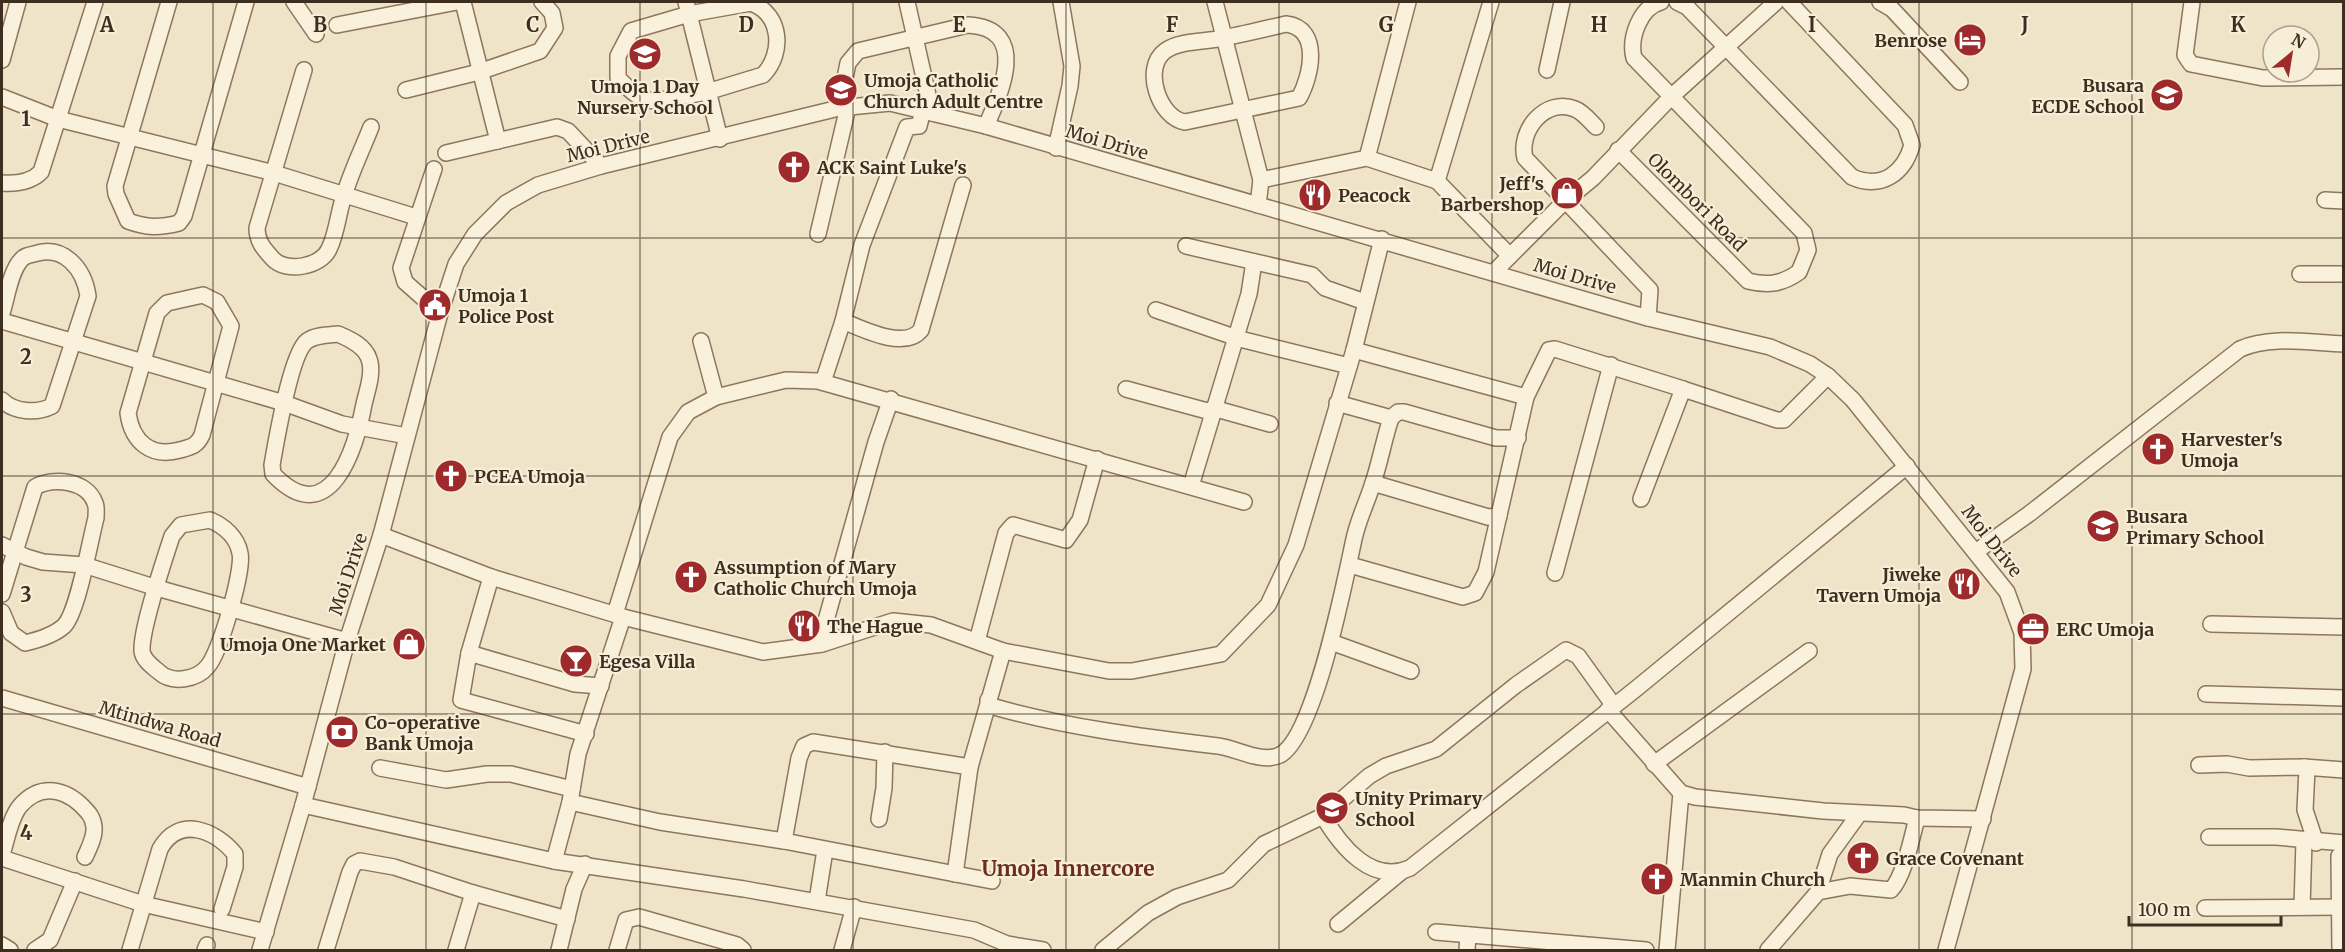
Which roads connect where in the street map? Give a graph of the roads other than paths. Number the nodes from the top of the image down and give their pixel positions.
1 (18, 2) edge
2 (94, 2) edge
3 (169, 2) edge
4 (246, 2) edge
5 (294, 2) edge
6 (457, 2) edge
7 (463, 2) edge
8 (542, 2) edge
9 (908, 2) edge
10 (1061, 2) edge
11 (1215, 2) edge
12 (1408, 2) edge
13 (1491, 2) edge
14 (1562, 2) edge
15 (1661, 2) edge
16 (1677, 2) edge
17 (1776, 2) edge
18 (1789, 2) edge
19 (2192, 2) edge
20 (1889, 4) edge
21 (688, 8) edge
22 (337, 26) dead end
23 (316, 34) dead end
24 (916, 37) junction
25 (1224, 38) junction
26 (1725, 46) junction
27 (2, 60) edge
28 (304, 70) dead end
29 (1547, 70) dead end
30 (479, 72) junction
31 (2343, 77) edge
32 (1960, 82) dead end
33 (406, 90) dead end
34 (707, 92) junction
35 (1672, 96) junction
36 (2, 97) edge
37 (844, 108) junction
38 (1241, 108) junction
39 (928, 112) junction
40 (58, 119) junction
41 (986, 126) junction
42 (371, 127) dead end
43 (1596, 127) dead end
44 (131, 139) junction
45 (720, 139) junction
46 (498, 141) junction
47 (1056, 148) junction
48 (1618, 150) junction
49 (446, 153) dead end
50 (202, 154) junction
51 (1367, 158) junction
52 (601, 166) junction
53 (434, 169) dead end
54 (274, 173) junction
55 (1262, 180) junction
56 (1437, 181) junction
57 (2, 183) edge
58 (963, 185) dead end
59 (344, 195) junction
60 (2325, 200) dead end
61 (2343, 201) edge
62 (1564, 202) junction
63 (1258, 205) junction
64 (416, 217) junction
65 (818, 234) dead end
66 (1382, 239) junction
67 (1186, 246) dead end
68 (1510, 256) junction
69 (1254, 262) junction
70 (1494, 272) junction
71 (2300, 274) dead end
72 (2343, 274) edge
73 (1365, 302) junction
74 (1156, 310) dead end
75 (2, 313) edge
76 (440, 313) junction
77 (1648, 318) junction
78 (2, 321) edge
79 (843, 321) junction
80 (1236, 337) junction
81 (74, 340) junction
82 (701, 341) dead end
83 (2343, 344) edge
84 (1354, 350) junction
85 (143, 363) junction
86 (1611, 364) junction
87 (1348, 366) junction
88 (1828, 376) junction
89 (823, 382) junction
90 (215, 383) junction
91 (1126, 389) dead end
92 (1683, 389) junction
93 (716, 397) junction
94 (1526, 397) junction
95 (891, 399) junction
96 (2, 400) edge
97 (284, 403) junction
98 (1337, 403) junction
99 (1212, 410) junction
100 (1391, 418) junction
101 (1270, 424) dead end
102 (360, 425) junction
103 (406, 436) junction
104 (1518, 438) junction
105 (1097, 459) junction
106 (1907, 466) junction
107 (1373, 483) junction
108 (1191, 486) junction
109 (1641, 499) dead end
110 (1244, 502) dead end
111 (1499, 516) junction
112 (381, 535) junction
113 (7, 547) edge
114 (1977, 551) junction
115 (84, 565) junction
116 (1350, 565) junction
117 (1555, 573) dead end
118 (491, 578) junction
119 (156, 588) junction
120 (2, 594) edge
121 (230, 609) junction
122 (2, 612) edge
123 (619, 616) junction
124 (2211, 624) dead end
125 (2343, 627) edge
126 (347, 641) junction
127 (977, 641) junction
128 (1331, 642) junction
129 (822, 644) junction
130 (1003, 651) junction
131 (1809, 651) dead end
132 (469, 653) junction
133 (1411, 670) dead end
134 (601, 686) junction
135 (2205, 694) dead end
136 (2, 698) edge
137 (2343, 698) edge
138 (988, 700) junction
139 (1611, 708) junction
140 (586, 734) junction
141 (885, 752) junction
142 (1654, 764) junction
143 (2199, 765) dead end
144 (970, 767) junction
145 (2304, 767) junction
146 (380, 768) dead end
147 (2343, 770) edge
148 (308, 787) junction
149 (1681, 793) junction
150 (571, 795) junction
151 (303, 806) junction
152 (1859, 814) junction
153 (1323, 816) junction
154 (1917, 818) junction
155 (879, 819) dead end
156 (1983, 819) junction
157 (2209, 837) dead end
158 (784, 841) junction
159 (2310, 842) junction
160 (2341, 849) edge
161 (825, 850) junction
162 (2, 856) edge
163 (85, 857) dead end
164 (554, 861) junction
165 (585, 864) junction
166 (1401, 872) junction
167 (955, 874) junction
168 (75, 881) junction
169 (992, 881) dead end
170 (1818, 892) junction
171 (472, 893) junction
172 (817, 901) junction
173 (143, 904) junction
174 (2302, 907) junction
175 (2341, 907) edge
176 (854, 908) junction
177 (2205, 908) dead end
178 (222, 909) dead end
179 (567, 919) junction
180 (1338, 924) dead end
181 (266, 932) junction
182 (1436, 932) dead end
183 (1467, 943) edge
184 (2, 945) edge
185 (1003, 947) edge
186 (10, 951) edge
187 (35, 951) edge
188 (130, 951) edge
189 (260, 951) edge
190 (326, 951) edge
191 (456, 951) edge
192 (559, 951) edge
193 (617, 951) edge
194 (743, 951) edge
195 (843, 951) edge
196 (1043, 951) edge
197 (1103, 951) edge
198 (1646, 951) edge
199 (1667, 951) edge
200 (1768, 951) edge
201 (1946, 951) edge
202 (2340, 951) edge

1 - 27 street
2 - 40 street
3 - 44 street
4 - 50 street
5 - 23 street
6 - 22 street
7 - 30 street
8 - 30 street
9 - 24 street
10 - 47 street
11 - 25 street
12 - 51 street
13 - 56 street
14 - 29 street
15 - 35 street
16 - 26 street
17 - 26 street
18 - 26 street
19 - 31 street
20 - 32 street
21 - 34 street
21 - 34 street
21 - 34 street
24 - 37 street
24 - 39 street
24 - 41 street
25 - 38 street
25 - 38 street
25 - 38 street
26 - 35 street
28 - 54 street
30 - 33 street
30 - 46 street
34 - 45 street
35 - 48 street
35 - 48 street, Olombori Road
36 - 40 street
37 - 39 street, Moi Drive
37 - 45 street, Moi Drive
37 - 65 street
38 - 55 street
39 - 41 street, Moi Drive
39 - 79 street
40 - 44 street
40 - 57 street
41 - 47 street, Moi Drive
42 - 59 street
43 - 62 street
44 - 50 street
44 - 50 street
45 - 52 street, Moi Drive
46 - 49 street
46 - 52 street
47 - 63 street, Moi Drive
48 - 62 street
50 - 54 street
51 - 55 street
51 - 56 street
52 - 76 street, Moi Drive
53 - 64 street
54 - 59 street
54 - 59 street
55 - 63 street
56 - 68 street
58 - 79 street
59 - 64 street
60 - 61 street
62 - 68 street
62 - 77 street
63 - 66 street, Moi Drive
64 - 76 street
66 - 70 street, Moi Drive
66 - 73 street
67 - 69 street
68 - 70 street
69 - 73 street
69 - 80 street
70 - 77 street, Moi Drive
71 - 72 street
73 - 84 street
74 - 80 street
75 - 81 street
76 - 103 street, Moi Drive
77 - 88 street, Moi Drive
78 - 81 street
79 - 89 street
80 - 87 street
80 - 99 street
81 - 85 street
81 - 96 street
82 - 93 street
83 - 114 street
84 - 87 street
84 - 94 street
85 - 90 street
85 - 90 street
85 - 90 street
86 - 92 street
86 - 94 street
86 - 117 street
87 - 98 street
88 - 92 street
88 - 106 street, Moi Drive
89 - 93 street
89 - 95 street
90 - 97 street
91 - 99 street
92 - 109 street
93 - 123 street
94 - 104 street
95 - 105 street
95 - 129 street
97 - 102 street
97 - 102 street
97 - 102 street
98 - 100 street
98 - 130 street
99 - 101 street
99 - 108 street
100 - 104 street
100 - 107 street
102 - 103 street
103 - 112 street, Moi Drive
104 - 111 street
105 - 108 street
105 - 127 street
106 - 114 street, Moi Drive
106 - 139 street
107 - 111 street
107 - 116 street
108 - 110 street
111 - 116 street
112 - 118 street
112 - 126 street, Moi Drive
113 - 115 street
113 - 115 street
113 - 120 street
114 - 156 street, Moi Drive
115 - 119 street
115 - 122 street
116 - 128 street
118 - 123 street
118 - 132 street
119 - 121 street
119 - 121 street
119 - 121 street
121 - 126 street
123 - 129 street
123 - 134 street
124 - 125 street
126 - 148 street, Moi Drive
127 - 129 street
127 - 130 street
128 - 133 street
128 - 138 street
130 - 138 street
131 - 142 street
132 - 134 street
132 - 140 street
134 - 140 street
135 - 137 street
136 - 148 street, Mtindwa Road
138 - 144 street
139 - 142 street
139 - 153 street
139 - 166 street
140 - 150 street
141 - 144 street
141 - 155 street
141 - 158 street
142 - 149 street
143 - 145 street
144 - 167 street
145 - 147 street
145 - 159 street
146 - 150 street
148 - 151 street, Moi Drive
149 - 152 street
149 - 199 street
150 - 158 street
150 - 164 street
151 - 164 street
151 - 181 street, Moi Drive
152 - 154 street
152 - 170 street
153 - 166 street
153 - 197 street
154 - 156 street
154 - 170 street
156 - 201 street, Moi Drive
157 - 159 street
158 - 161 street
159 - 160 street
159 - 174 street
160 - 175 street
161 - 167 street
161 - 172 street
162 - 163 street
162 - 168 street
164 - 165 street
165 - 172 street
165 - 179 street
166 - 180 street
167 - 169 street
168 - 173 street
168 - 187 street
170 - 200 street
171 - 179 street
171 - 190 street
171 - 191 street
172 - 176 street
173 - 178 street
173 - 181 street
173 - 188 street
174 - 175 street
174 - 177 street
175 - 202 street
176 - 185 street
176 - 195 street
179 - 192 street
181 - 189 street, Moi Drive
182 - 183 street
183 - 198 street
184 - 186 street
185 - 196 street
193 - 194 street

